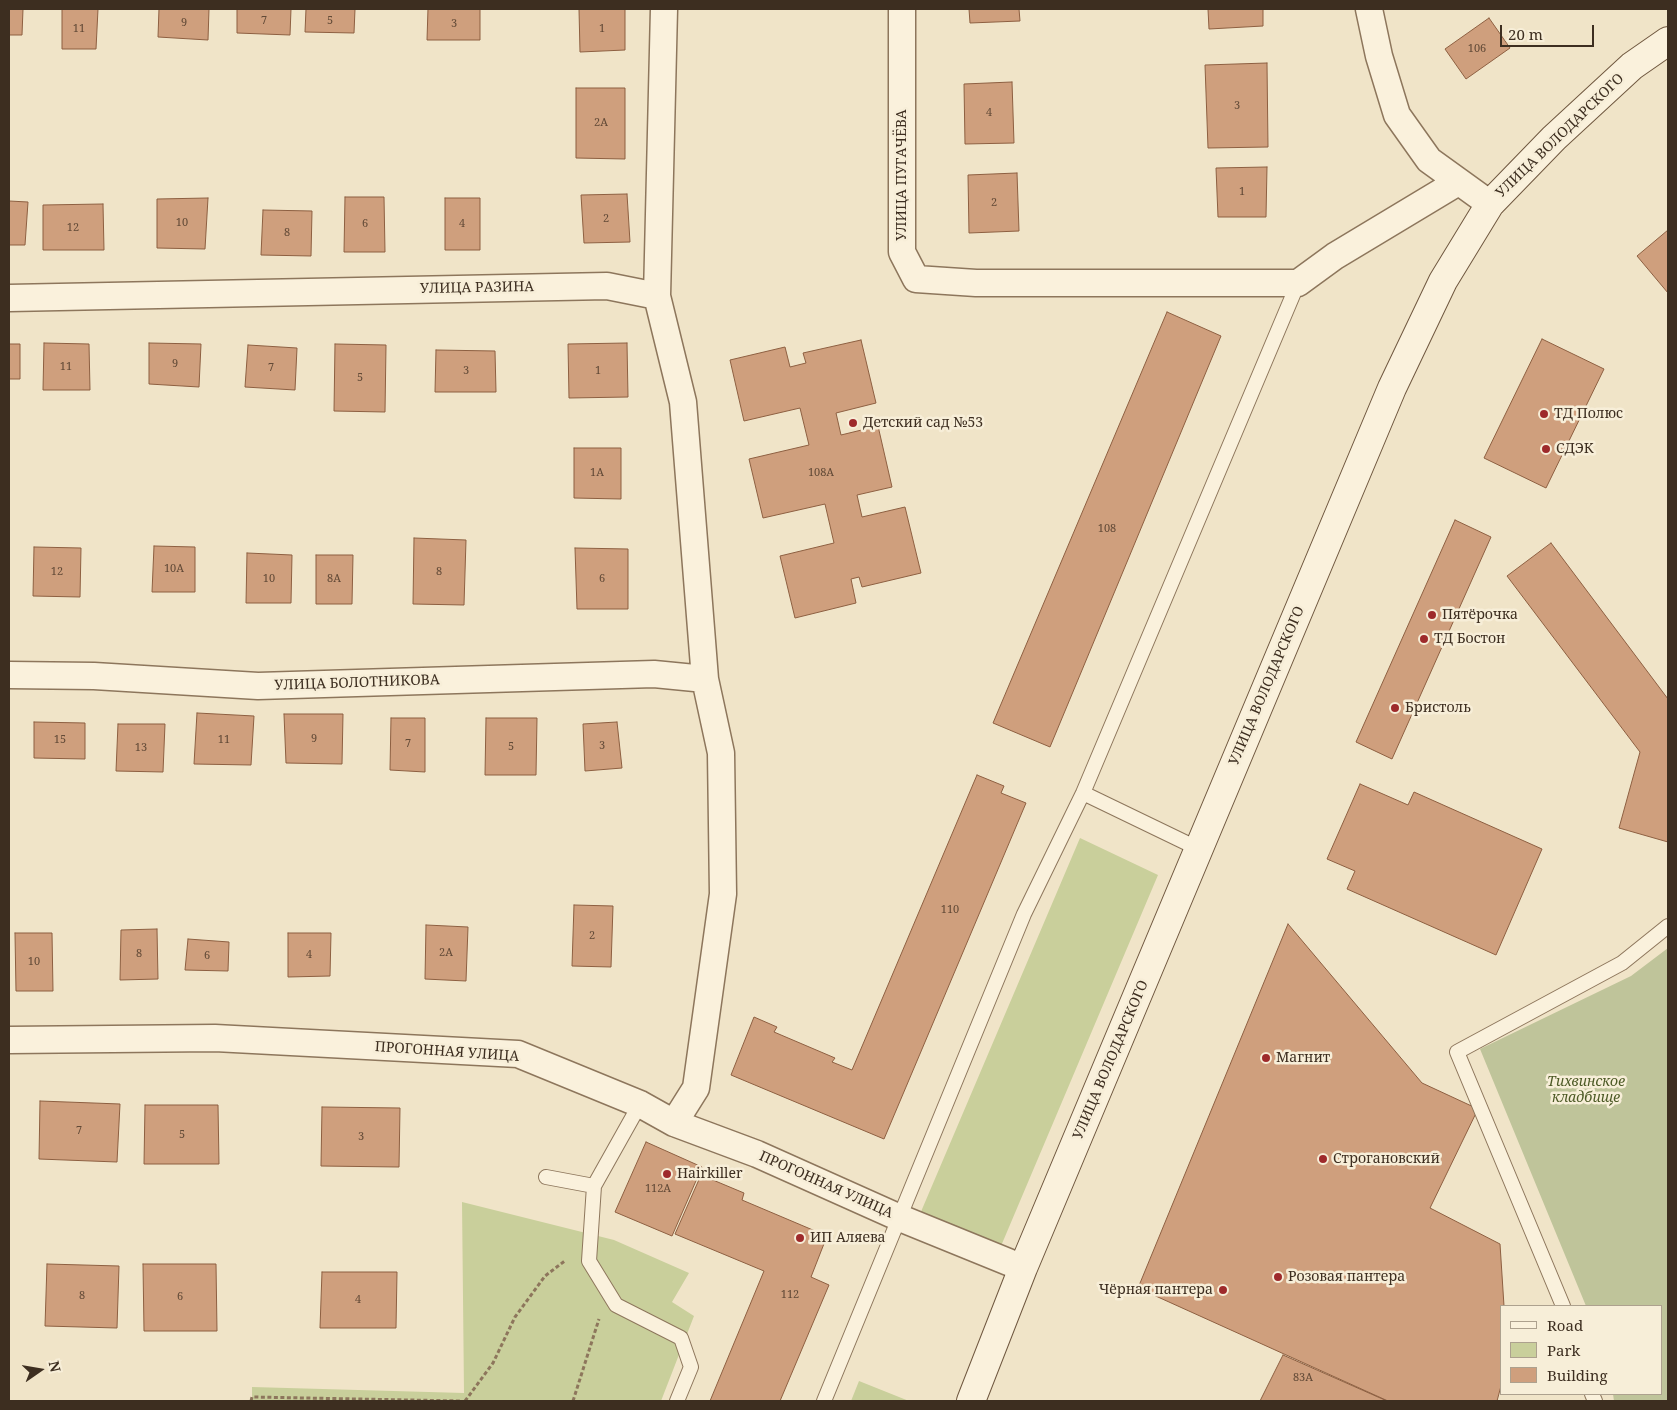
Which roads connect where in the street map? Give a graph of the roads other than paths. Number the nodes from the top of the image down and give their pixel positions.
1 (664, 9) edge
2 (902, 9) edge
3 (1369, 9) edge
4 (1668, 41) edge
5 (1458, 182) junction
6 (1490, 204) junction
7 (1298, 283) junction
8 (658, 296) junction
9 (9, 298) edge
10 (9, 675) edge
11 (705, 678) junction
12 (1083, 793) junction
13 (1199, 849) junction
14 (1668, 926) edge
15 (9, 1040) edge
16 (640, 1104) junction
17 (674, 1123) junction
18 (546, 1177) dead end
19 (594, 1186) junction
20 (900, 1218) junction
21 (1023, 1268) junction
22 (1563, 1305) edge
23 (677, 1401) edge
24 (824, 1401) edge
25 (971, 1401) edge

1 - 8 street
2 - 7 street, УЛИЦА ПУГАЧЁВА
3 - 5 street
4 - 6 main road, УЛИЦА ВОЛОДАРСКОГО
5 - 6 street
5 - 7 street
6 - 13 main road, УЛИЦА ВОЛОДАРСКОГО
7 - 12 lane
8 - 9 street, УЛИЦА РАЗИНА
8 - 11 street
10 - 11 street, УЛИЦА БОЛОТНИКОВА
11 - 17 street
12 - 13 lane
12 - 20 lane
13 - 21 main road, УЛИЦА ВОЛОДАРСКОГО
14 - 22 lane
15 - 16 street, ПРОГОННАЯ УЛИЦА
16 - 17 street, ПРОГОННАЯ УЛИЦА
16 - 19 lane
17 - 20 street, ПРОГОННАЯ УЛИЦА
18 - 19 lane
19 - 23 lane
20 - 21 street, ПРОГОННАЯ УЛИЦА
20 - 24 lane
21 - 25 main road, УЛИЦА ВОЛОДАРСКОГО

